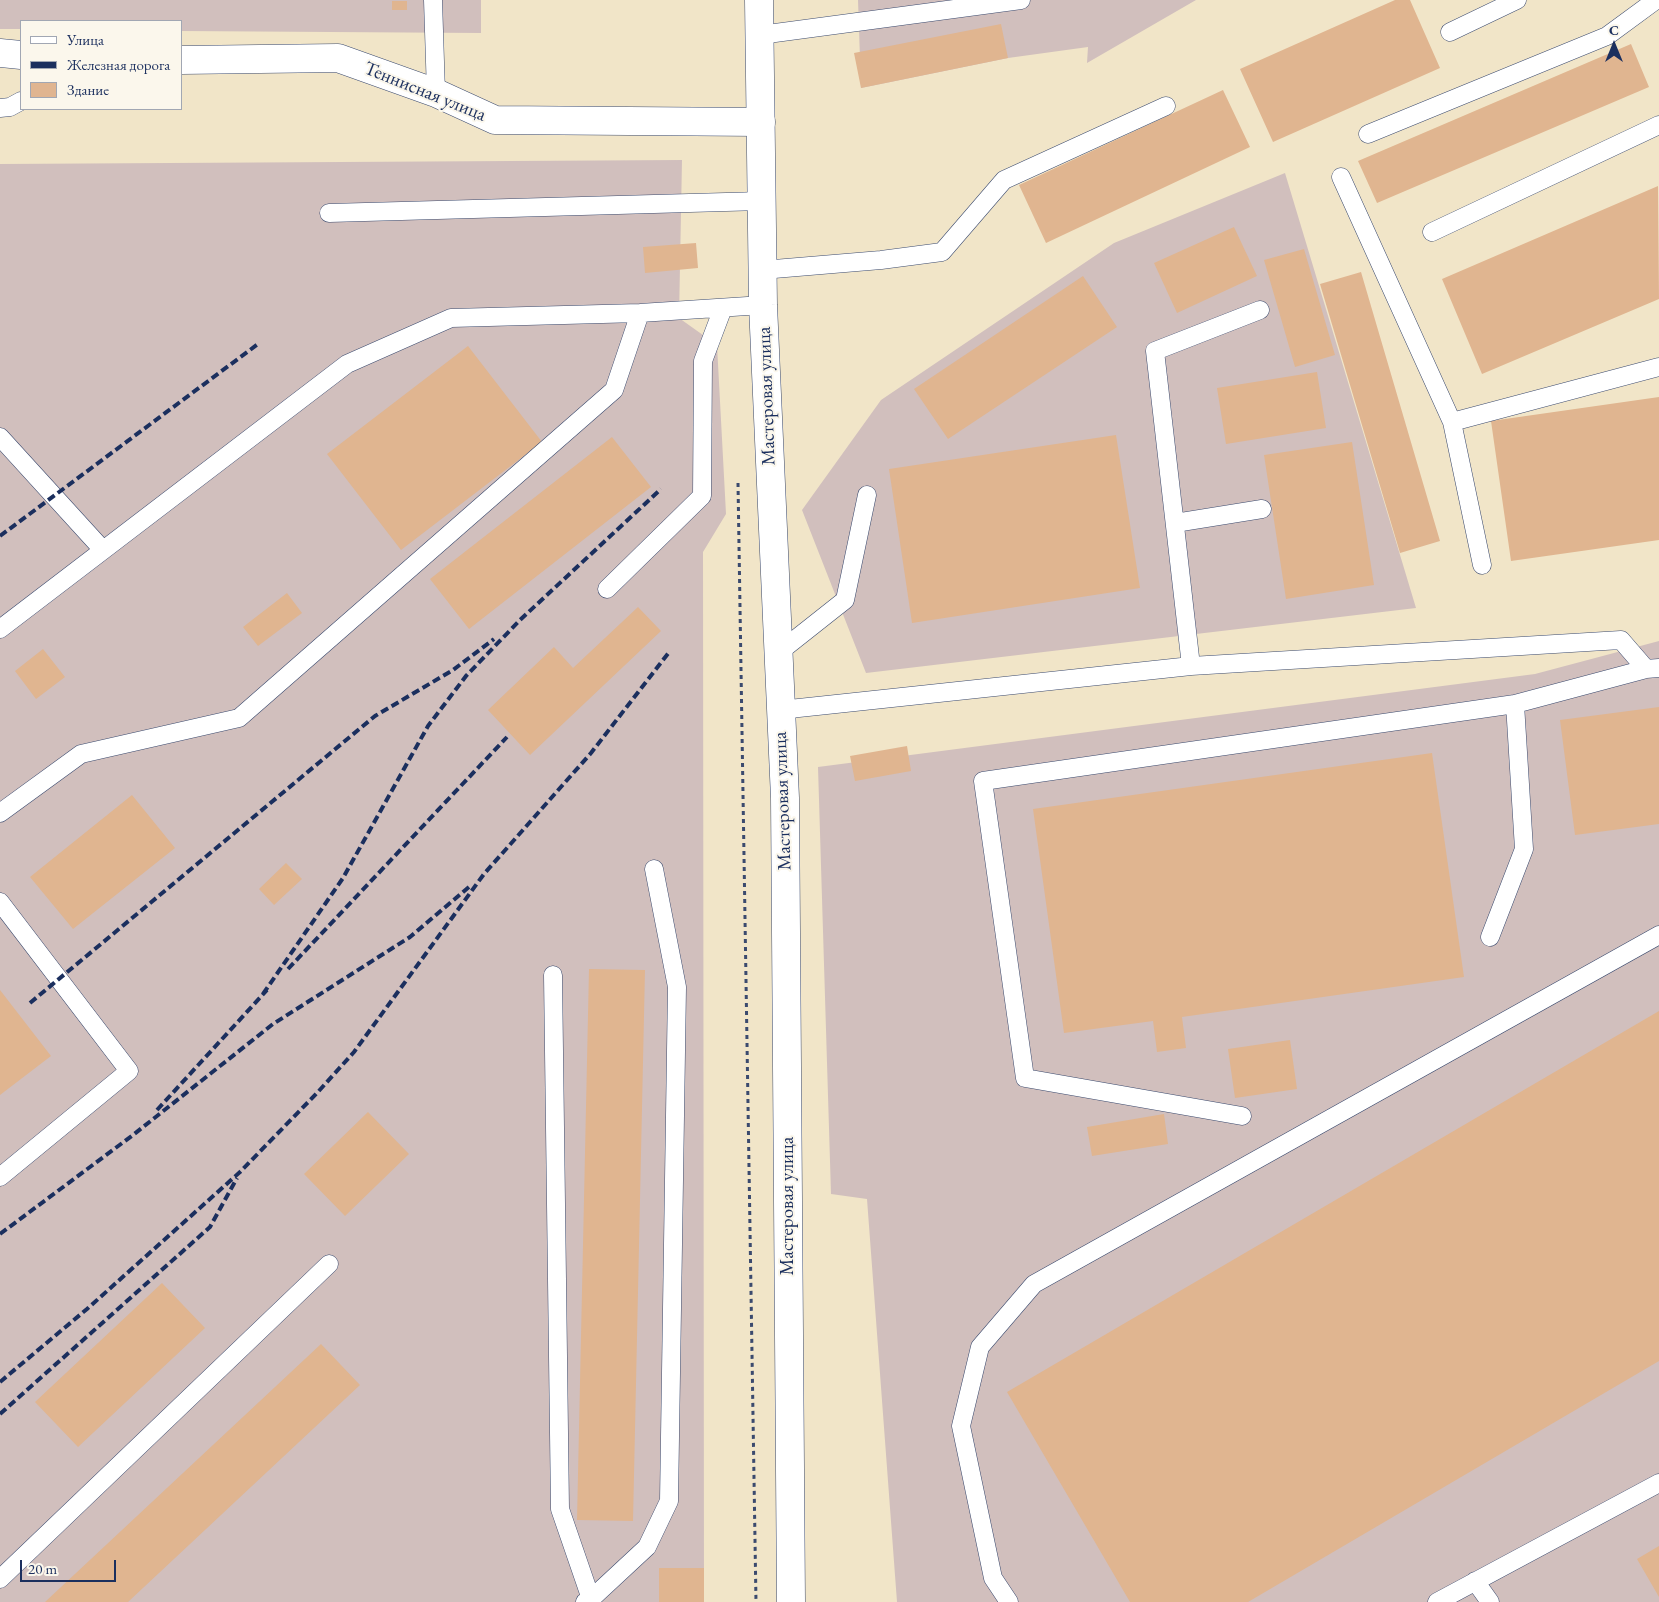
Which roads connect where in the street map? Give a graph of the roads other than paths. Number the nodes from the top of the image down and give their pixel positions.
1 (433, 0) edge
2 (759, 0) edge
3 (1021, 0) edge
4 (1517, 0) edge
5 (1656, 0) edge
6 (1450, 32) dead end
7 (760, 35) junction
8 (0, 53) edge
9 (20, 55) edge
10 (182, 60) edge
11 (436, 93) junction
12 (20, 102) edge
13 (1166, 106) dead end
14 (0, 108) edge
15 (761, 122) junction
16 (1659, 125) edge
17 (1368, 134) dead end
18 (1341, 177) dead end
19 (762, 201) junction
20 (329, 213) dead end
21 (1432, 232) dead end
22 (762, 270) junction
23 (763, 305) junction
24 (723, 308) junction
25 (1260, 310) dead end
26 (640, 313) junction
27 (1659, 367) edge
28 (1452, 422) junction
29 (0, 437) edge
30 (867, 495) dead end
31 (1262, 508) dead end
32 (1175, 523) junction
33 (103, 550) junction
34 (1482, 565) dead end
35 (607, 590) dead end
36 (0, 629) edge
37 (778, 653) junction
38 (1191, 666) junction
39 (1653, 668) edge
40 (1515, 704) junction
41 (780, 710) junction
42 (0, 813) edge
43 (654, 869) dead end
44 (0, 902) edge
45 (1659, 935) edge
46 (1490, 937) dead end
47 (553, 976) dead end
48 (1242, 1116) dead end
49 (0, 1176) edge
50 (329, 1264) dead end
51 (1659, 1483) edge
52 (0, 1579) edge
53 (1475, 1581) junction
54 (589, 1601) edge
55 (792, 1602) edge
56 (1009, 1602) edge
57 (1437, 1602) edge
58 (1490, 1602) edge

1 - 11 lane
2 - 7 main road, Мастеровая улица
3 - 7 lane
4 - 6 lane
5 - 17 lane
7 - 15 main road, Мастеровая улица
8 - 9 main road
10 - 11 main road, Теннисная улица
11 - 15 main road, Теннисная улица
12 - 14 lane
13 - 22 lane
15 - 19 main road, Мастеровая улица
16 - 21 lane
18 - 28 lane
19 - 20 lane
19 - 22 main road, Мастеровая улица
22 - 23 main road, Мастеровая улица
23 - 24 lane
23 - 37 main road, Мастеровая улица
24 - 26 lane
24 - 35 lane
25 - 32 lane
26 - 33 lane
26 - 42 lane
27 - 28 lane
28 - 34 lane
29 - 33 lane
30 - 37 lane
31 - 32 lane
32 - 38 lane
33 - 36 lane
37 - 41 main road, Мастеровая улица
38 - 39 lane
38 - 41 lane
39 - 40 lane
40 - 46 lane
40 - 48 lane
41 - 55 main road, Мастеровая улица
43 - 54 lane
44 - 49 lane
45 - 56 lane
47 - 54 lane
50 - 52 lane
51 - 53 lane
53 - 57 lane
53 - 58 lane

